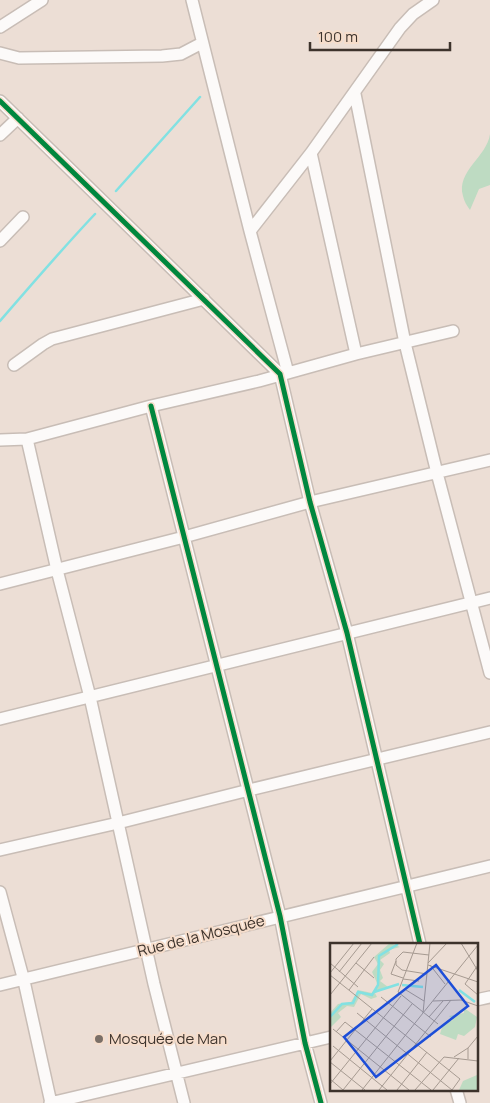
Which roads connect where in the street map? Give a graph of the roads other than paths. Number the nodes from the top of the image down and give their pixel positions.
1 (42, 0) edge
2 (192, 0) edge
3 (433, 0) edge
4 (0, 27) edge
5 (202, 43) junction
6 (0, 53) edge
7 (355, 94) junction
8 (0, 101) edge
9 (18, 118) junction
10 (0, 135) edge
11 (312, 153) junction
12 (23, 217) dead end
13 (250, 231) junction
14 (0, 240) edge
15 (204, 299) junction
16 (453, 331) dead end
17 (405, 343) junction
18 (356, 354) junction
19 (14, 365) dead end
20 (284, 374) junction
21 (151, 406) junction
22 (27, 438) junction
23 (0, 440) edge
24 (490, 460) edge
25 (437, 473) junction
26 (310, 502) junction
27 (184, 537) junction
28 (58, 570) junction
29 (0, 584) edge
30 (490, 598) edge
31 (472, 603) junction
32 (347, 633) junction
33 (217, 666) junction
34 (490, 673) edge
35 (90, 697) junction
36 (0, 719) edge
37 (490, 732) edge
38 (376, 760) junction
39 (249, 790) junction
40 (118, 823) junction
41 (0, 850) edge
42 (490, 866) edge
43 (405, 887) junction
44 (0, 892) edge
45 (280, 916) junction
46 (420, 943) edge
47 (147, 949) junction
48 (24, 980) junction
49 (0, 985) edge
50 (330, 1037) edge
51 (306, 1043) junction
52 (177, 1074) junction
53 (456, 1090) edge
54 (51, 1103) edge
55 (184, 1103) edge
56 (321, 1103) edge
57 (460, 1103) edge

1 - 4 street
2 - 5 street
3 - 7 street
5 - 6 street
5 - 13 street
7 - 11 street
7 - 17 street
8 - 9 street
9 - 10 street
9 - 15 street
11 - 13 street
11 - 18 street
12 - 14 street
13 - 20 street
15 - 19 street
15 - 20 street
16 - 17 street
17 - 18 street
17 - 25 street
18 - 20 street
20 - 21 street
20 - 26 street
21 - 22 street
21 - 27 street
22 - 23 street
22 - 28 street
24 - 25 street
25 - 26 street
25 - 31 street
26 - 27 street
26 - 32 street
27 - 28 street
27 - 33 street
28 - 29 street
28 - 35 street
30 - 31 street
31 - 32 street
31 - 34 street
32 - 33 street
32 - 38 street
33 - 35 street
33 - 39 street
35 - 36 street
35 - 40 street
37 - 38 street
38 - 39 street
38 - 43 street
39 - 40 street
39 - 45 street
40 - 41 street
40 - 47 street
42 - 43 street, Rue de la Mosquée
43 - 45 street, Rue de la Mosquée
43 - 46 street
44 - 48 street
45 - 47 street, Rue de la Mosquée
45 - 51 street
47 - 48 street, Rue de la Mosquée
47 - 52 street
48 - 49 street, Rue de la Mosquée
48 - 54 street
50 - 51 street
51 - 52 street
51 - 56 street
52 - 54 street
52 - 55 street
53 - 57 street

